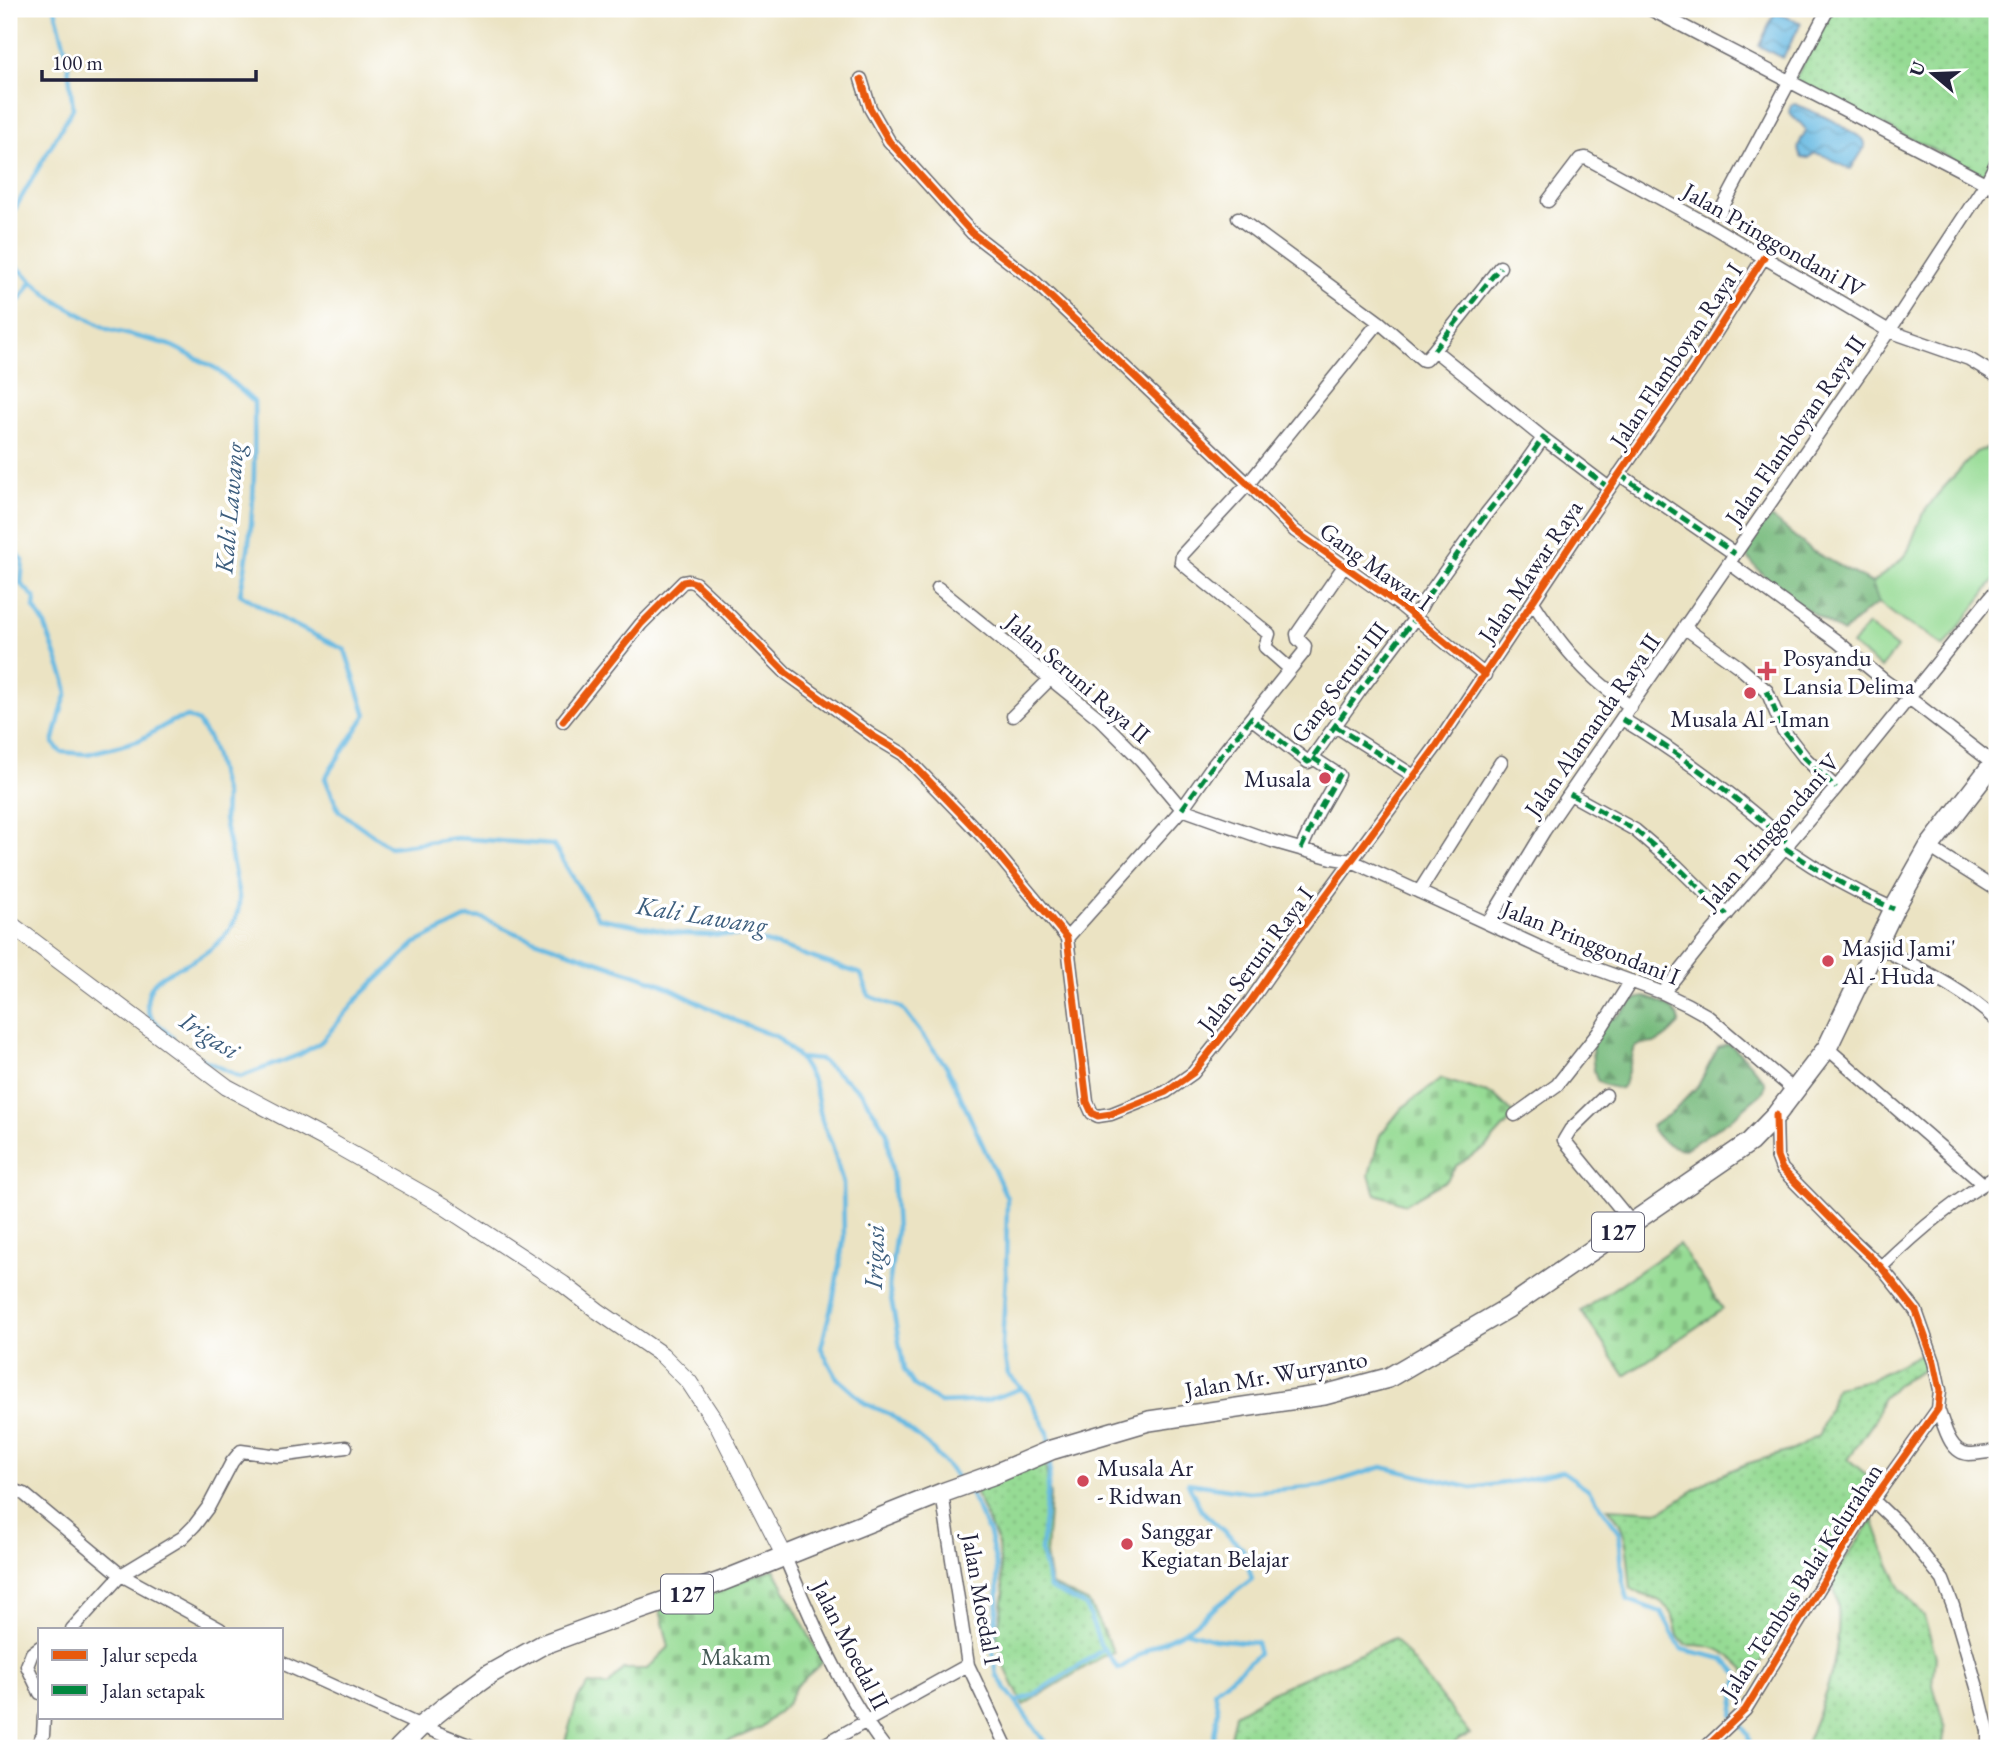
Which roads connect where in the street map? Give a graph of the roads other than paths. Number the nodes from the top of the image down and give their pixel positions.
1 (1650, 9) edge
2 (1828, 9) edge
3 (861, 79) dead end
4 (1789, 82) junction
5 (1997, 161) edge
6 (1991, 186) edge
7 (1548, 201) dead end
8 (1720, 212) dead end
9 (1238, 218) dead end
10 (1764, 257) junction
11 (1500, 267) dead end
12 (1379, 322) junction
13 (1889, 331) junction
14 (1434, 350) junction
15 (1997, 376) edge
16 (1543, 438) junction
17 (1619, 474) junction
18 (1248, 484) junction
19 (1609, 488) junction
20 (1732, 558) junction
21 (1344, 566) junction
22 (938, 588) dead end
23 (1997, 589) edge
24 (1533, 602) junction
25 (1415, 618) junction
26 (1685, 628) junction
27 (1290, 669) junction
28 (1485, 675) junction
29 (1050, 679) junction
30 (1909, 698) junction
31 (1631, 707) junction
32 (1013, 716) dead end
33 (1251, 718) junction
34 (1622, 719) junction
35 (563, 721) dead end
36 (1335, 726) junction
37 (1313, 758) junction
38 (1995, 761) edge
39 (1501, 762) dead end
40 (1414, 776) junction
41 (1836, 788) junction
42 (1570, 794) junction
43 (1182, 809) junction
44 (1787, 846) junction
45 (1929, 847) junction
46 (1301, 849) junction
47 (1352, 861) junction
48 (1997, 890) edge
49 (1419, 892) junction
50 (1894, 909) junction
51 (1727, 915) junction
52 (9, 923) edge
53 (1488, 923) junction
54 (1067, 938) junction
55 (1877, 946) junction
56 (1631, 981) junction
57 (1663, 993) junction
58 (1997, 1021) edge
59 (1827, 1048) junction
60 (1795, 1091) junction
61 (1606, 1095) dead end
62 (1515, 1115) dead end
63 (1776, 1115) junction
64 (1997, 1176) edge
65 (1983, 1184) junction
66 (1632, 1223) junction
67 (1881, 1267) junction
68 (1938, 1409) junction
69 (346, 1447) dead end
70 (1997, 1451) edge
71 (9, 1489) edge
72 (942, 1493) junction
73 (1873, 1500) junction
74 (785, 1557) junction
75 (121, 1575) junction
76 (73, 1628) edge
77 (218, 1628) edge
78 (38, 1648) edge
79 (284, 1664) edge
80 (968, 1665) junction
81 (38, 1689) edge
82 (44, 1718) edge
83 (52, 1718) edge
84 (865, 1722) junction
85 (421, 1726) junction
86 (43, 1735) junction
87 (35, 1748) edge
88 (399, 1748) edge
89 (476, 1748) edge
90 (818, 1748) edge
91 (886, 1748) edge
92 (1006, 1748) edge
93 (1705, 1748) edge
94 (1988, 1748) edge

1 - 4 street
2 - 4 street
3 - 18 street, Gang Mawar I
4 - 6 street
4 - 8 street
5 - 6 street, Jalan Flamboyan Raya II
6 - 13 street, Jalan Flamboyan Raya II
7 - 10 street, Jalan Pringgondani IV
9 - 12 street
10 - 13 street, Jalan Pringgondani IV
10 - 17 street, Jalan Flamboyan Raya I
11 - 14 street
12 - 14 street
12 - 18 street
13 - 15 street, Jalan Pringgondani IV
13 - 20 street, Jalan Flamboyan Raya II
14 - 16 street
16 - 19 street
16 - 25 street, Gang Seruni III
17 - 19 street, Jalan Mawar Raya
17 - 20 street
18 - 21 street, Gang Mawar I
18 - 27 street
19 - 24 street, Jalan Mawar Raya
20 - 26 street, Jalan Alamanda Raya II
20 - 30 street
21 - 25 street, Gang Mawar I
21 - 27 street
22 - 29 street, Jalan Seruni Raya II
23 - 30 street, Jalan Pringgondani V
24 - 28 street, Jalan Mawar Raya
24 - 31 street
25 - 28 street, Gang Mawar I
25 - 36 street, Gang Seruni III
26 - 31 street, Jalan Alamanda Raya II
26 - 41 street
27 - 33 street
28 - 40 street, Jalan Mawar Raya
29 - 32 street
29 - 43 street, Jalan Seruni Raya II
30 - 38 street
30 - 41 street, Jalan Pringgondani V
31 - 34 street, Jalan Alamanda Raya II
33 - 37 street, Gang Seruni III
33 - 43 street, Gang Seruni III
34 - 42 street, Jalan Alamanda Raya II
34 - 44 street
35 - 54 street
36 - 37 street, Gang Seruni III
36 - 40 street
37 - 46 street
38 - 45 main road, Jalan Mr. Wuryanto / 127
39 - 49 street
40 - 47 street, Jalan Mawar Raya
41 - 44 street, Jalan Pringgondani V
42 - 51 street
42 - 53 street, Jalan Alamanda Raya II
43 - 46 street
43 - 54 street
44 - 50 street
44 - 51 street, Jalan Pringgondani V
45 - 48 street
45 - 50 main road, Jalan Mr. Wuryanto / 127
46 - 47 street
47 - 49 street, Jalan Pringgondani I
47 - 54 street, Jalan Seruni Raya I
49 - 53 street, Jalan Pringgondani I
50 - 55 main road, Jalan Mr. Wuryanto / 127
51 - 57 street, Jalan Pringgondani V
52 - 74 main road
53 - 56 street, Jalan Pringgondani I
55 - 58 street
55 - 59 main road, Jalan Mr. Wuryanto / 127
56 - 57 street, Jalan Pringgondani I
56 - 62 street
57 - 60 street, Jalan Pringgondani I
59 - 60 main road, Jalan Mr. Wuryanto / 127
59 - 65 street
60 - 63 main road, Jalan Mr. Wuryanto / 127
61 - 66 street
63 - 66 main road, Jalan Mr. Wuryanto / 127
63 - 67 street
64 - 65 street
65 - 67 street
66 - 72 main road, Jalan Mr. Wuryanto / 127
67 - 68 street
68 - 70 street
68 - 73 street, Jalan Tembus Balai Kelurahan
69 - 75 street
71 - 75 street
72 - 74 main road, Jalan Mr. Wuryanto / 127
72 - 80 street, Jalan Moedal I
73 - 93 street, Jalan Tembus Balai Kelurahan
73 - 94 street
74 - 84 street, Jalan Moedal II
74 - 85 main road, Jalan Mr. Wuryanto / 127
75 - 76 street
75 - 77 street
78 - 81 street
79 - 85 street
80 - 84 street
80 - 92 street, Jalan Moedal I
82 - 86 street
83 - 86 street
84 - 90 street
84 - 91 street, Jalan Moedal II
85 - 88 main road, Jalan Mr. Wuryanto / 127
85 - 89 street
86 - 87 street

